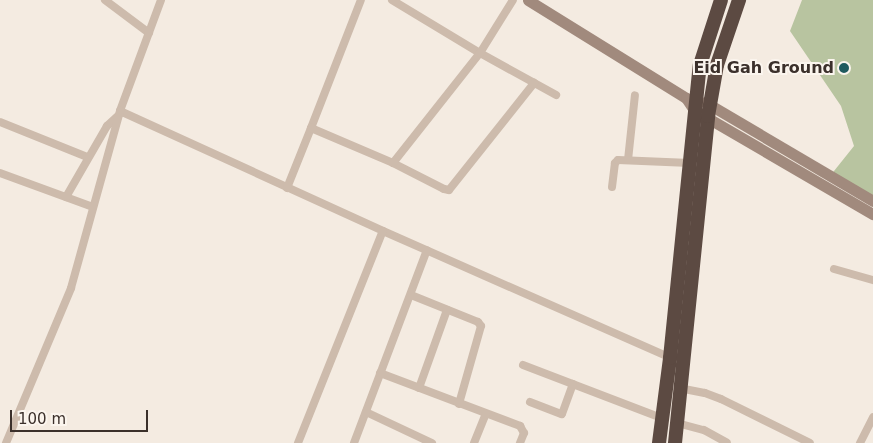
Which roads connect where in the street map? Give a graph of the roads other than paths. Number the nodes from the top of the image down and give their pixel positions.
1 (105, 0) edge
2 (161, 0) edge
3 (361, 0) edge
4 (392, 0) edge
5 (513, 0) edge
6 (528, 0) edge
7 (721, 0) edge
8 (739, 0) edge
9 (149, 33) junction
10 (480, 53) junction
11 (534, 83) junction
12 (556, 95) dead end
13 (635, 95) dead end
14 (692, 102) junction
15 (709, 111) junction
16 (119, 113) junction
17 (0, 122) edge
18 (311, 128) junction
19 (87, 157) junction
20 (628, 160) junction
21 (393, 163) junction
22 (690, 163) junction
23 (0, 173) edge
24 (612, 187) dead end
25 (287, 188) junction
26 (66, 197) junction
27 (873, 201) edge
28 (93, 207) junction
29 (873, 214) edge
30 (383, 231) junction
31 (427, 250) junction
32 (834, 268) dead end
33 (873, 280) edge
34 (411, 295) junction
35 (447, 310) junction
36 (670, 358) junction
37 (684, 362) junction
38 (523, 365) dead end
39 (380, 373) junction
40 (573, 384) junction
41 (666, 387) junction
42 (419, 388) junction
43 (681, 389) junction
44 (530, 402) dead end
45 (459, 404) junction
46 (366, 412) junction
47 (486, 414) junction
48 (873, 417) edge
49 (662, 418) junction
50 (677, 423) junction
51 (0, 432) edge
52 (10, 434) junction
53 (6, 443) edge
54 (298, 443) edge
55 (354, 443) edge
56 (432, 443) edge
57 (474, 443) edge
58 (520, 443) edge
59 (658, 443) edge
60 (675, 443) edge
61 (727, 443) edge
62 (810, 443) edge
63 (860, 443) edge

1 - 9 street
2 - 9 street
3 - 18 street
4 - 10 street
5 - 10 street
6 - 14 street
7 - 14 highway
8 - 15 highway
9 - 16 street
10 - 11 street
10 - 21 street
11 - 12 street
11 - 21 street
13 - 20 street
14 - 15 street
14 - 22 highway
15 - 27 street
15 - 29 street
15 - 37 highway
16 - 19 street
16 - 25 street
16 - 28 street
17 - 19 street
18 - 21 street
18 - 25 street
19 - 26 street
20 - 22 street
20 - 24 street
22 - 36 highway
23 - 26 street
25 - 30 street
26 - 28 street
28 - 52 street
30 - 31 street
30 - 54 street
31 - 34 street
31 - 36 street
32 - 33 street
34 - 35 street
34 - 39 street
35 - 42 street
35 - 45 street
36 - 37 street
36 - 41 highway
37 - 43 highway
38 - 40 street
39 - 42 street
39 - 46 street
40 - 44 street
40 - 49 street
41 - 43 street
41 - 49 highway
42 - 45 street
43 - 50 highway
43 - 62 street
45 - 47 street
46 - 55 street
46 - 56 street
47 - 57 street
47 - 58 street
48 - 63 street
49 - 59 highway
50 - 60 highway
50 - 61 street
51 - 52 street
52 - 53 street

